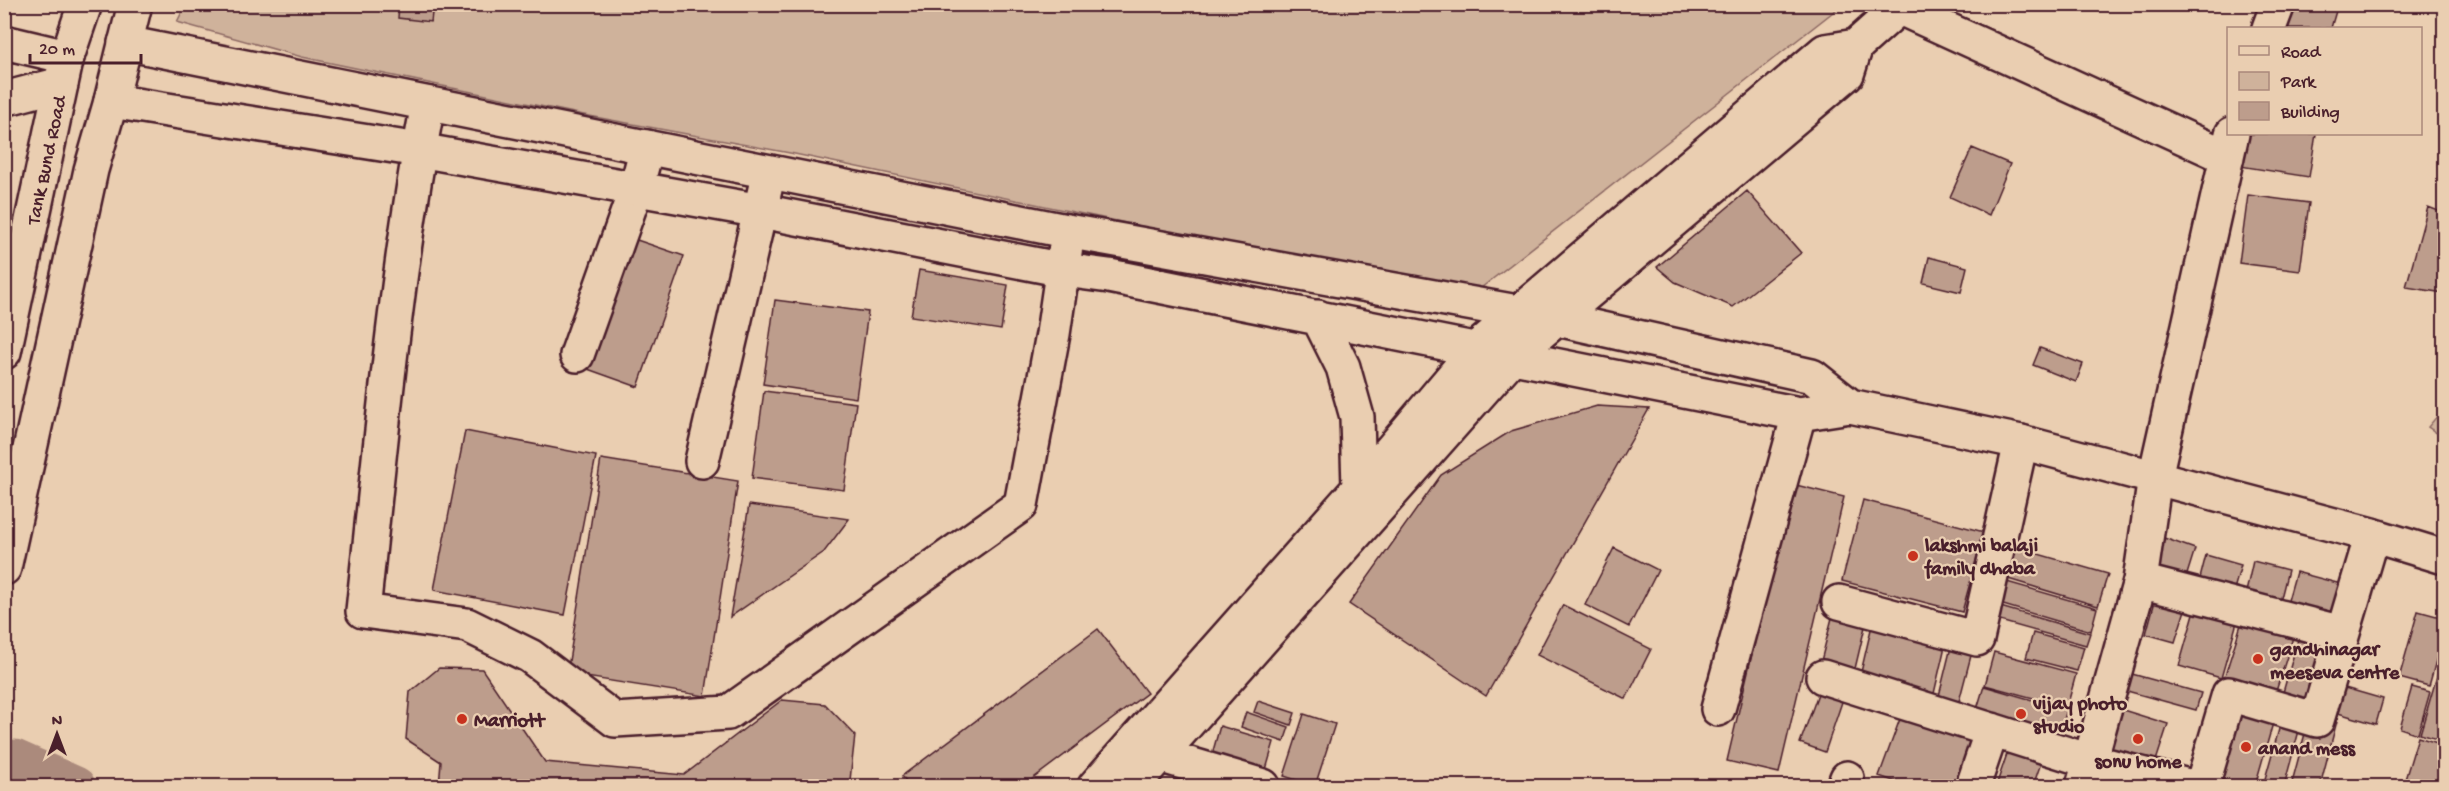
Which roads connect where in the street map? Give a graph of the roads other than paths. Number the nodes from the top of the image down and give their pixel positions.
1 (85, 4) edge
2 (135, 4) edge
3 (2278, 4) edge
4 (1902, 6) edge
5 (2269, 27) edge
6 (4, 42) edge
7 (125, 43) junction
8 (1856, 46) junction
9 (64, 70) junction
10 (4, 99) edge
11 (111, 101) junction
12 (428, 104) junction
13 (2229, 145) edge
14 (647, 147) junction
15 (419, 150) junction
16 (769, 172) junction
17 (636, 189) junction
18 (760, 211) junction
19 (1068, 232) junction
20 (1064, 270) junction
21 (1518, 312) junction
22 (1318, 317) junction
23 (1557, 319) junction
24 (1477, 348) junction
25 (4, 352) edge
26 (577, 355) dead end
27 (1513, 356) junction
28 (1851, 406) junction
29 (1799, 414) junction
30 (2021, 442) junction
31 (702, 461) dead end
32 (2155, 477) junction
33 (1359, 488) junction
34 (2372, 535) junction
35 (2445, 557) edge
36 (4, 568) edge
37 (2140, 581) junction
38 (1839, 602) dead end
39 (2342, 633) junction
40 (1823, 677) dead end
41 (1718, 709) dead end
42 (1992, 730) junction
43 (1160, 755) junction
44 (2086, 774) edge
45 (1095, 786) edge
46 (1132, 786) edge
47 (1263, 786) edge
48 (1973, 786) edge
49 (2188, 786) edge
50 (2202, 786) edge

1 - 9 main road, Tank Bund Road
2 - 7 main road
3 - 5 main road
4 - 8 main road
4 - 13 main road
6 - 9 main road
7 - 11 main road
7 - 12 main road
8 - 21 main road
8 - 23 main road
9 - 10 main road
9 - 25 main road, Tank Bund Road
11 - 15 main road
11 - 36 main road
12 - 14 main road
12 - 15 main road
13 - 32 main road
14 - 16 main road
14 - 17 main road
15 - 17 main road
15 - 20 main road
16 - 18 main road
16 - 19 main road
17 - 18 main road
17 - 26 main road
18 - 20 main road
18 - 31 main road
19 - 20 main road
19 - 21 main road
20 - 22 main road
21 - 23 main road
21 - 24 main road
22 - 24 main road
22 - 33 main road
23 - 27 main road
23 - 28 main road
24 - 27 main road
24 - 33 main road
27 - 29 main road
27 - 43 main road
28 - 29 main road
28 - 30 main road
29 - 41 main road
30 - 32 main road
30 - 38 main road
32 - 34 main road
32 - 37 main road
33 - 45 main road
34 - 35 main road
34 - 39 main road
37 - 39 main road
37 - 44 main road
39 - 50 main road
40 - 42 main road
42 - 44 main road
42 - 48 main road
43 - 46 main road
43 - 47 main road
44 - 49 main road

